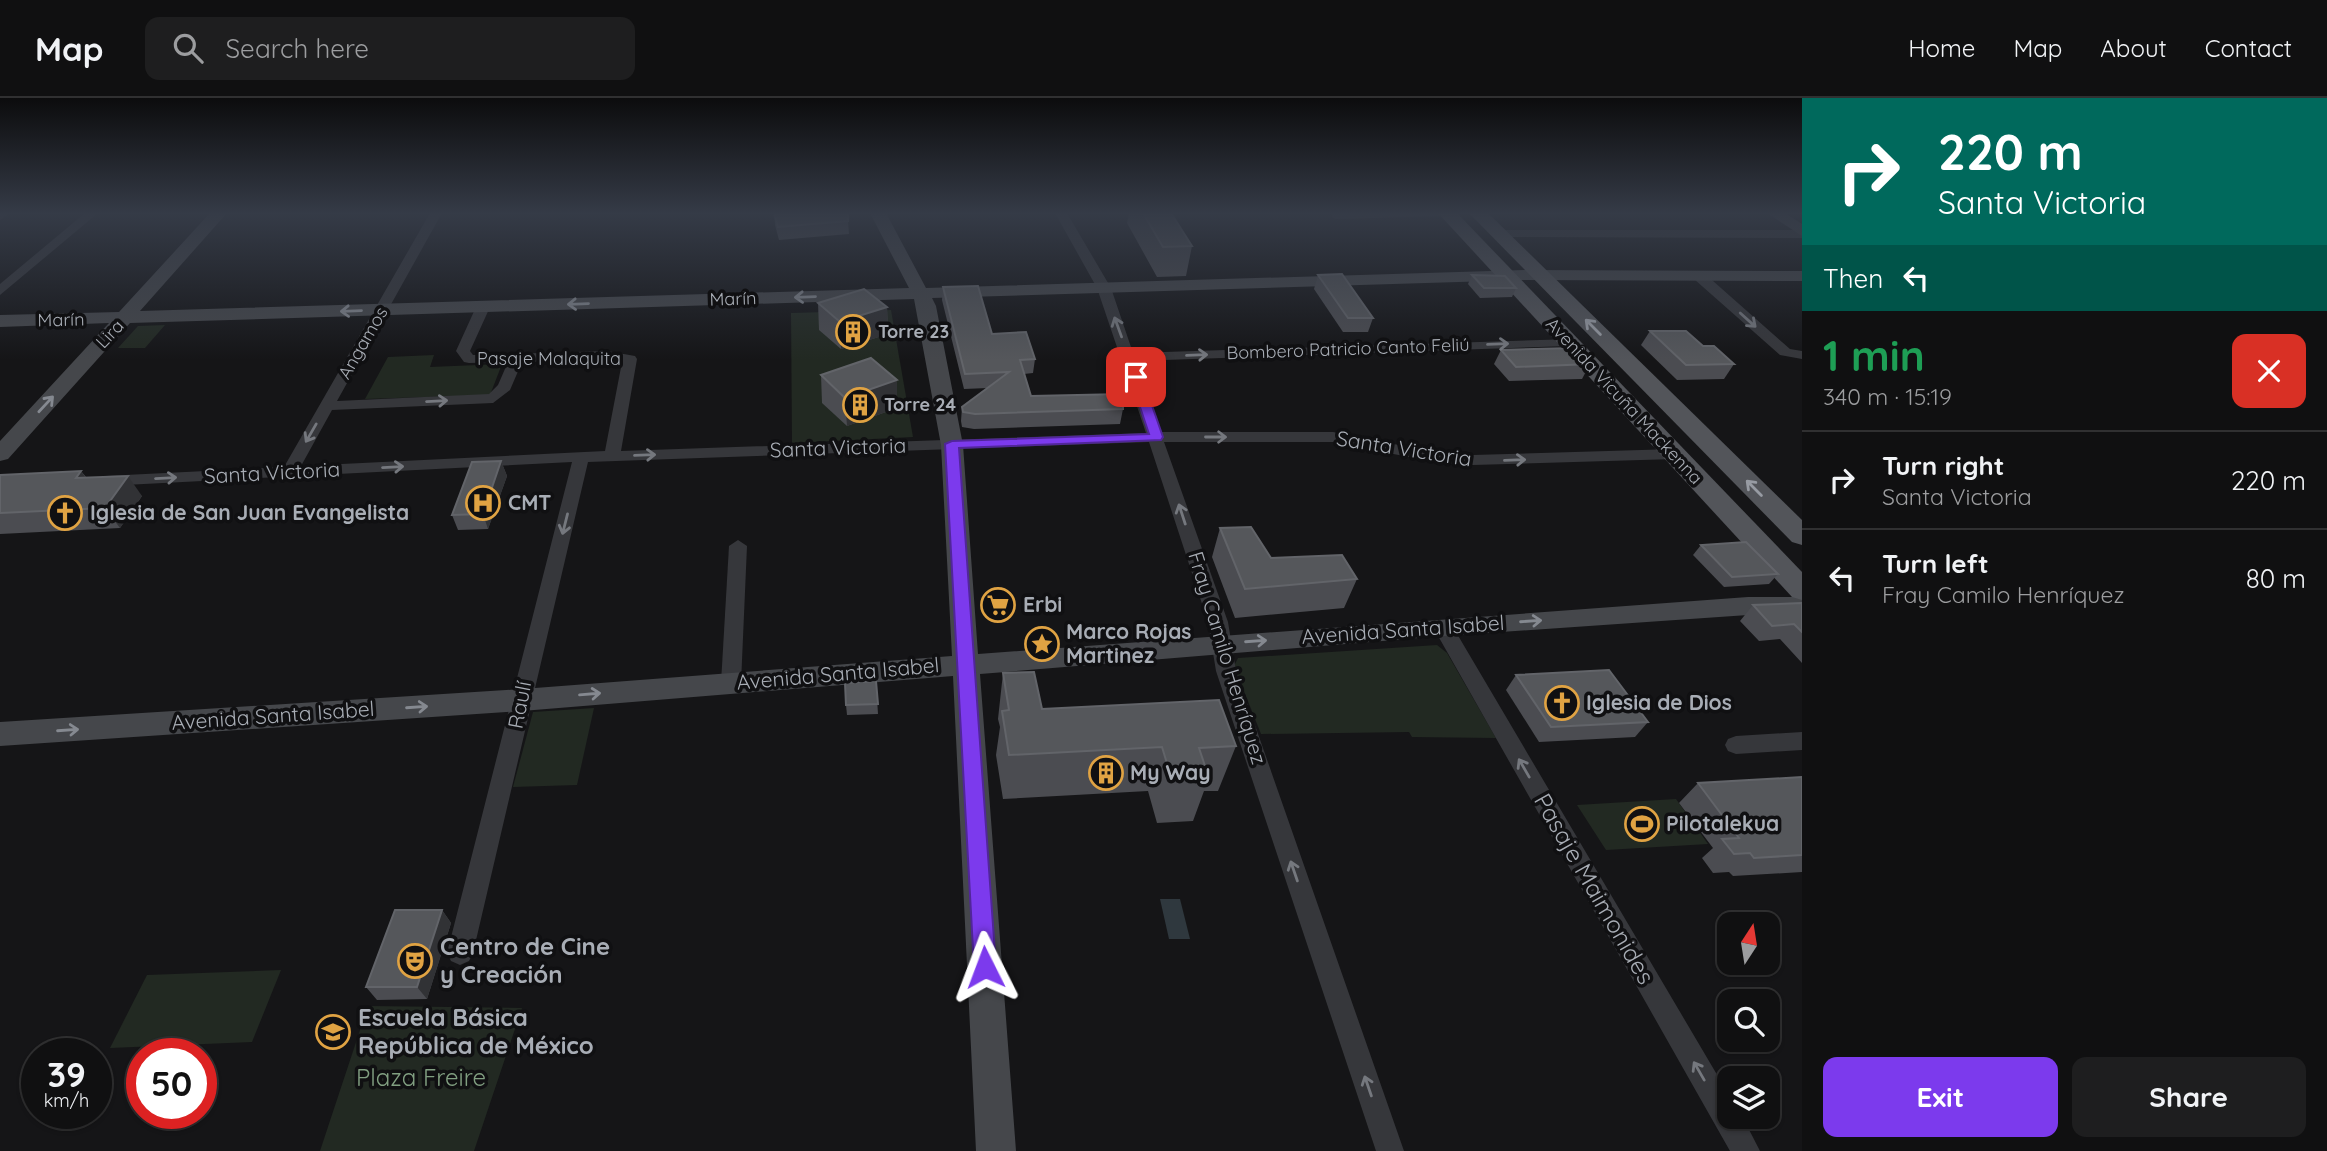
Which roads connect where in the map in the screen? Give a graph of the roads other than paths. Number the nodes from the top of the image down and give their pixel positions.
1 (33, 262) edge
2 (175, 262) edge
3 (408, 262) edge
4 (906, 262) edge
5 (1089, 262) edge
6 (1493, 262) edge
7 (1528, 262) edge
8 (1541, 275) junction
9 (1506, 276) junction
10 (1699, 276) junction
11 (1802, 276) edge
12 (1104, 288) junction
13 (0, 290) edge
14 (923, 293) junction
15 (482, 307) junction
16 (381, 310) junction
17 (124, 318) junction
18 (0, 321) edge
19 (1568, 342) junction
20 (1802, 355) edge
21 (1129, 357) junction
22 (516, 359) junction
23 (327, 406) junction
24 (1157, 437) junction
25 (952, 444) junction
26 (0, 454) edge
27 (1675, 454) junction
28 (611, 456) junction
29 (581, 457) junction
30 (289, 472) junction
31 (83, 482) edge
32 (1802, 536) edge
33 (738, 546) dead end
34 (1802, 590) edge
35 (1802, 606) edge
36 (1443, 627) junction
37 (1222, 643) junction
38 (968, 664) junction
39 (731, 683) junction
40 (522, 700) junction
41 (0, 734) edge
42 (1802, 741) edge
43 (1737, 745) dead end
44 (460, 953) dead end
45 (996, 1151) edge
46 (1390, 1151) edge
47 (1745, 1151) edge

1 - 13 street
2 - 17 main road, Lira
3 - 16 street, Angamos
4 - 14 main road
5 - 12 street, Fray Camilo Henríquez
6 - 9 main road, Avenida Vicuña Mackenna
7 - 8 main road, Avenida Vicuña Mackenna
8 - 9 main road, Marín
8 - 10 main road, Marín
32 -> 8 main road, Avenida Vicuña Mackenna
9 - 12 main road, Marín
9 - 19 main road, Avenida Vicuña Mackenna
10 - 11 main road, Marín
10 -> 20 street
12 - 14 main road, Marín
21 -> 12 street, Fray Camilo Henríquez
14 -> 15 main road, Marín
14 - 25 main road
15 - 16 main road, Marín
15 - 22 street, Pasaje Malaquita
16 -> 17 main road, Marín
16 - 23 street, Angamos
17 - 18 street, Marín
26 -> 17 main road, Lira
21 -> 19 street, Bombero Patricio Canto Feliú
19 - 27 main road, Avenida Vicuña Mackenna
21 - 24 street, Fray Camilo Henríquez
23 -> 22 street
22 - 28 street, Pasaje Malaquita
23 -> 30 street, Angamos
24 - 25 street, Santa Victoria
24 -> 27 street, Santa Victoria
37 -> 24 street, Fray Camilo Henríquez
28 -> 25 street, Santa Victoria
25 - 38 main road
27 - 34 main road, Avenida Vicuña Mackenna
28 - 29 street, Santa Victoria
30 -> 29 street, Santa Victoria
29 -> 40 street, Raulí
31 -> 30 street, Santa Victoria
33 - 39 street
36 -> 35 main road, Avenida Santa Isabel
37 -> 36 main road, Avenida Santa Isabel
47 -> 36 street, Pasaje Maimonides
37 - 38 main road, Avenida Santa Isabel
46 -> 37 street, Fray Camilo Henríquez
38 - 39 main road, Avenida Santa Isabel
38 - 45 main road
40 -> 39 main road, Avenida Santa Isabel
41 -> 40 main road, Avenida Santa Isabel
40 - 44 street, Raulí
42 - 43 street

